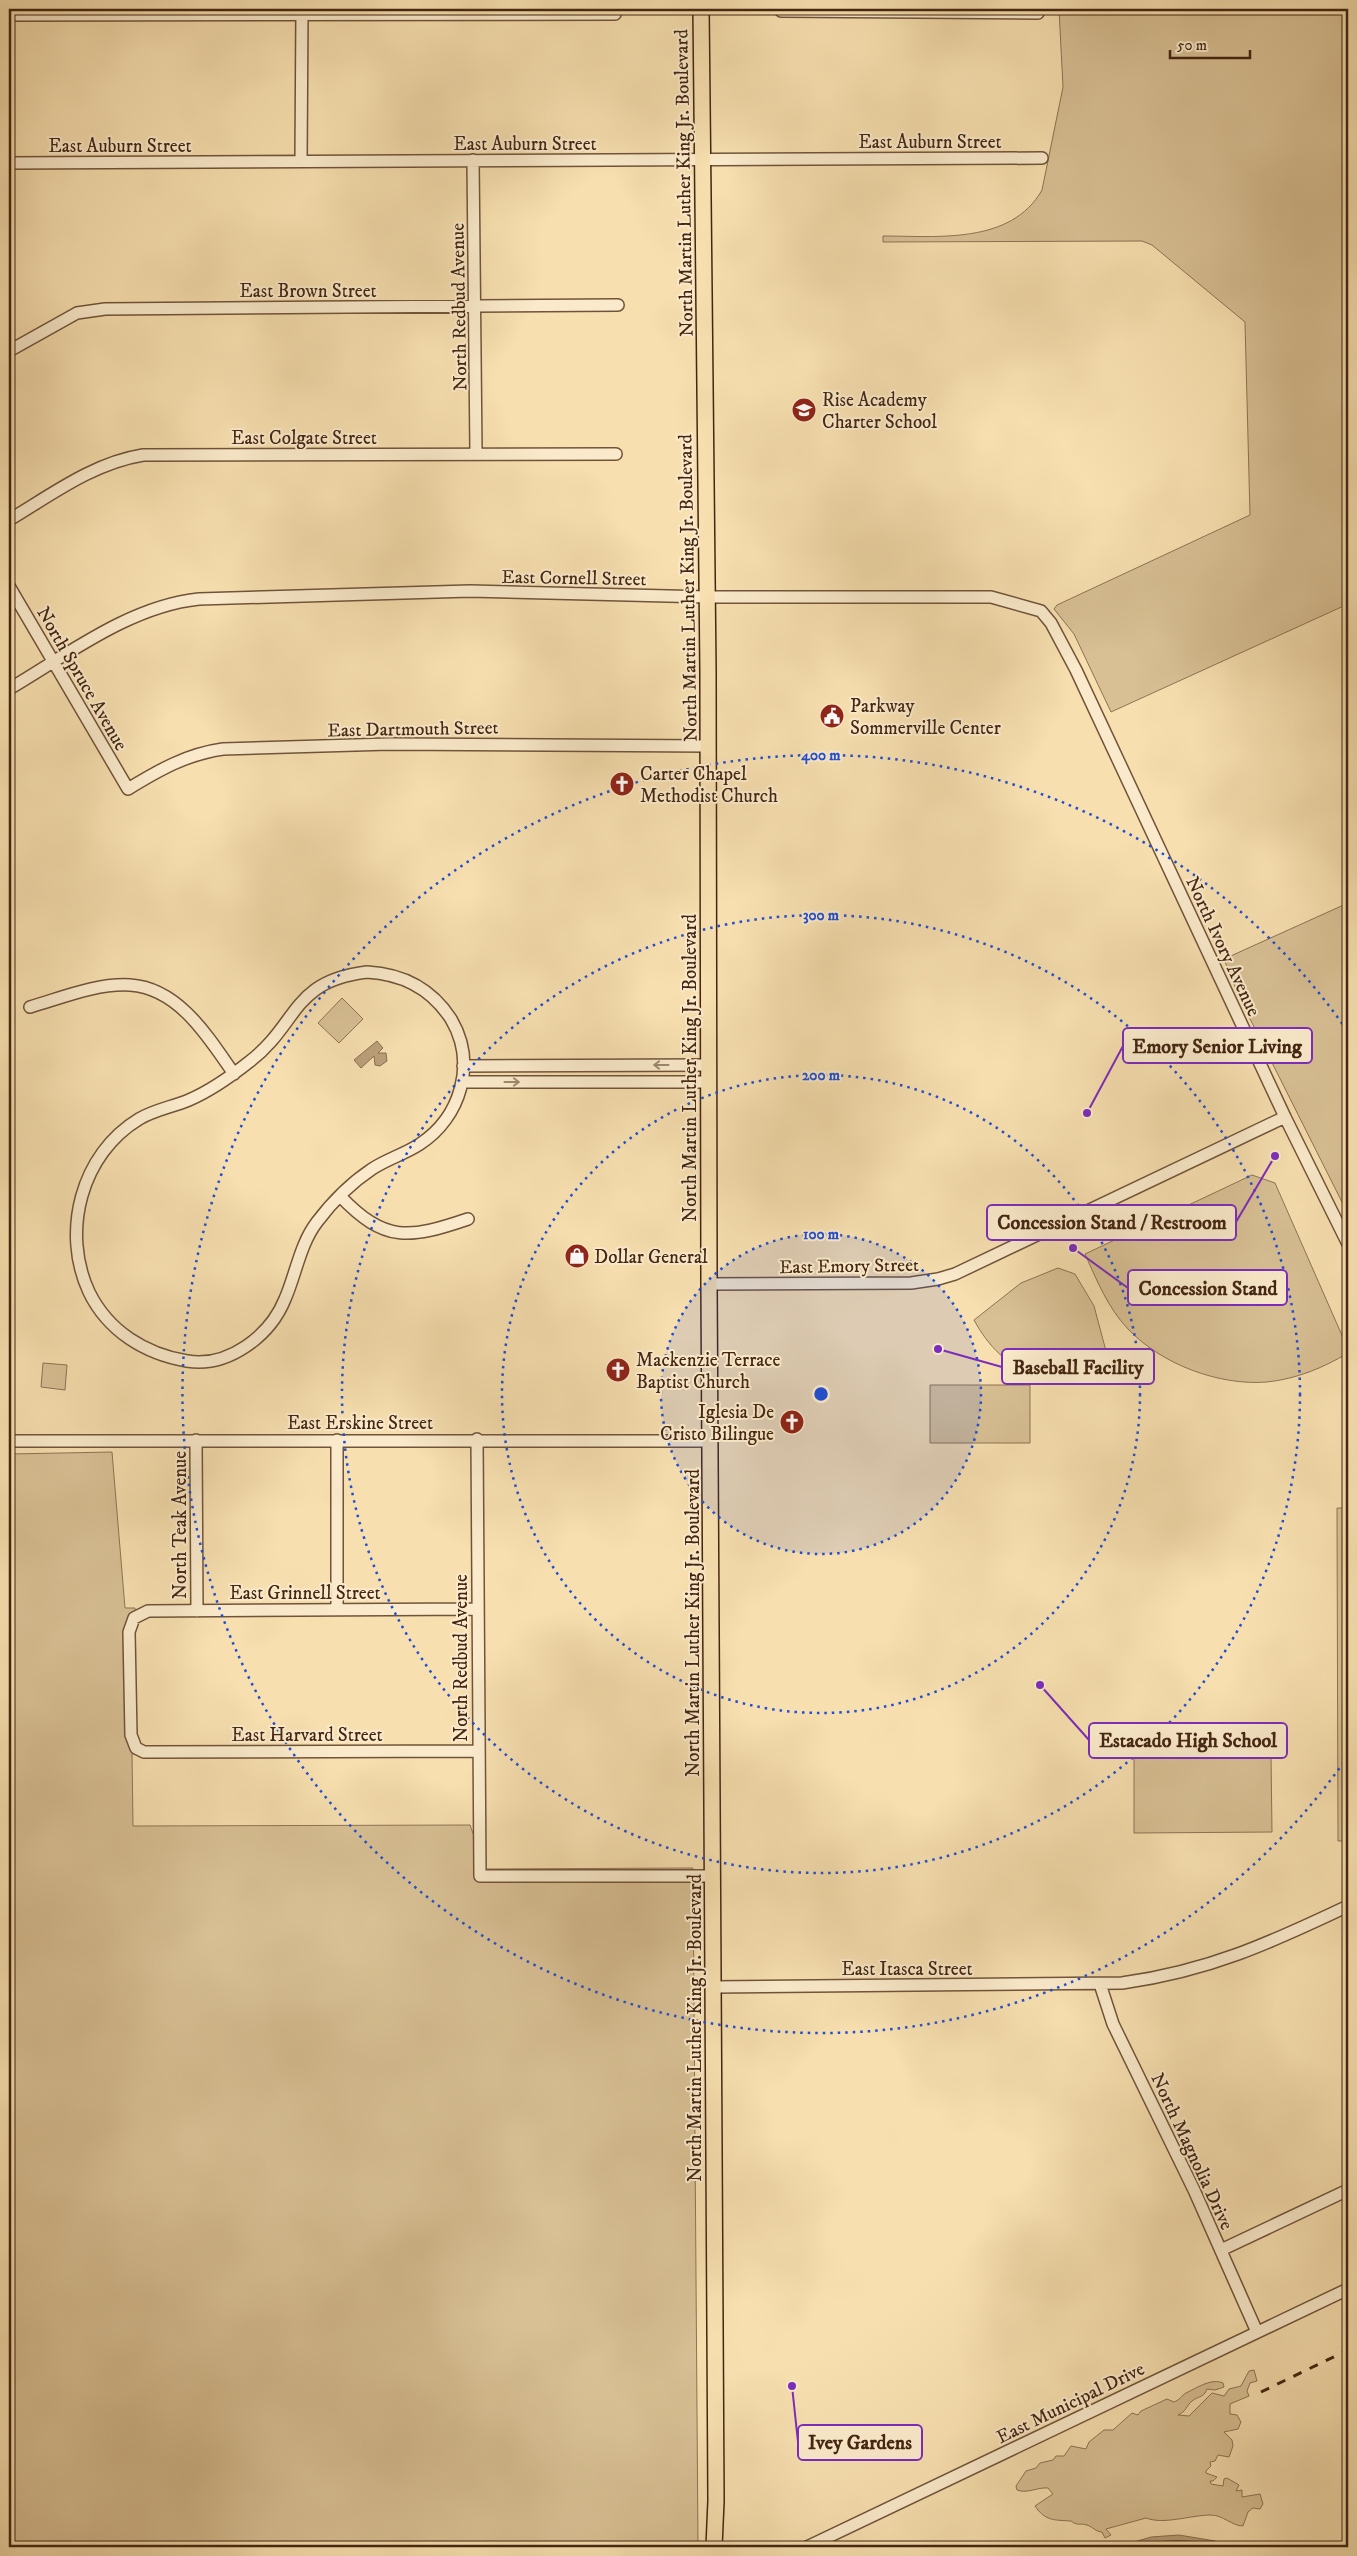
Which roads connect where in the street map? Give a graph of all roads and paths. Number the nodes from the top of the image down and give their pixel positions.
1 (701, 9) edge
2 (1038, 11) edge
3 (303, 12) edge
4 (781, 12) dead end
5 (615, 14) dead end
6 (9, 15) edge
7 (1042, 158) dead end
8 (702, 159) junction
9 (473, 160) junction
10 (301, 161) junction
11 (9, 163) edge
12 (618, 305) dead end
13 (476, 307) junction
14 (9, 351) edge
15 (476, 453) junction
16 (616, 454) dead end
17 (9, 520) edge
18 (9, 586) edge
19 (708, 597) junction
20 (54, 662) junction
21 (9, 689) edge
22 (1097, 715) joint
23 (709, 746) junction
24 (128, 788) joint
25 (30, 1007) dead end
26 (710, 1065) junction
27 (464, 1066) junction
28 (234, 1074) junction
29 (463, 1082) junction
30 (710, 1082) junction
31 (1285, 1117) junction
32 (340, 1196) junction
33 (468, 1220) dead end
34 (1348, 1244) edge
35 (709, 1284) junction
36 (477, 1439) junction
37 (9, 1440) edge
38 (196, 1440) junction
39 (336, 1440) junction
40 (711, 1441) junction
41 (478, 1609) junction
42 (197, 1610) junction
43 (337, 1610) junction
44 (136, 1748) joint
45 (478, 1751) junction
46 (713, 1876) junction
47 (1348, 1906) edge
48 (1100, 1984) junction
49 (714, 1987) junction
50 (1348, 2190) edge
51 (1221, 2250) junction
52 (1348, 2289) edge
53 (1257, 2332) junction
54 (714, 2547) edge
55 (806, 2547) edge

1 - 8 main road, North Martin Luther King Jr. Boulevard
2 - 4 street
3 - 5 street
3 - 6 street
3 - 10 street
7 - 8 street, East Auburn Street
8 - 9 street, East Auburn Street
8 - 19 main road, North Martin Luther King Jr. Boulevard
9 - 10 street, East Auburn Street
9 - 13 street, North Redbud Avenue
10 - 11 street, East Auburn Street
12 - 13 street, East Brown Street
13 - 14 street, East Brown Street
13 - 15 street, North Redbud Avenue
15 - 16 street, East Colgate Street
15 - 17 street, East Colgate Street
18 - 20 street, North Spruce Avenue
19 - 20 street, East Cornell Street
19 - 22 street, East Cornell Street
19 - 23 main road, North Martin Luther King Jr. Boulevard
20 - 21 street, East Cornell Street
20 - 24 street, North Spruce Avenue
22 - 31 street, North Ivory Avenue
23 - 24 street, East Dartmouth Street
23 - 26 main road, North Martin Luther King Jr. Boulevard
25 - 28 street
26 -> 27 street
26 - 30 main road, North Martin Luther King Jr. Boulevard
27 - 28 street
27 - 29 street
28 - 32 street
29 -> 30 street
29 - 32 street
30 - 35 main road, North Martin Luther King Jr. Boulevard
31 - 34 street, North Ivory Avenue
31 - 35 street, East Emory Street
32 - 33 street
35 - 40 main road, North Martin Luther King Jr. Boulevard
36 - 39 street, East Erskine Street
36 - 40 street, East Erskine Street
36 - 41 street, North Redbud Avenue
37 - 38 street, East Erskine Street
38 - 39 street, East Erskine Street
38 - 42 street, North Teak Avenue
39 - 43 street
40 - 46 main road, North Martin Luther King Jr. Boulevard
41 - 43 street, East Grinnell Street
41 - 45 street, North Redbud Avenue
42 - 43 street, East Grinnell Street
42 - 44 street, East Grinnell Street
44 - 45 street, East Harvard Street
45 - 46 street, North Redbud Avenue
46 - 49 main road, North Martin Luther King Jr. Boulevard
47 - 48 street
48 - 49 street, East Itasca Street
48 - 51 street, North Magnolia Drive
49 - 54 main road, North Martin Luther King Jr. Boulevard
50 - 51 street
51 - 53 street, North Magnolia Drive
52 - 53 street, East Municipal Drive
53 - 55 street, East Municipal Drive

